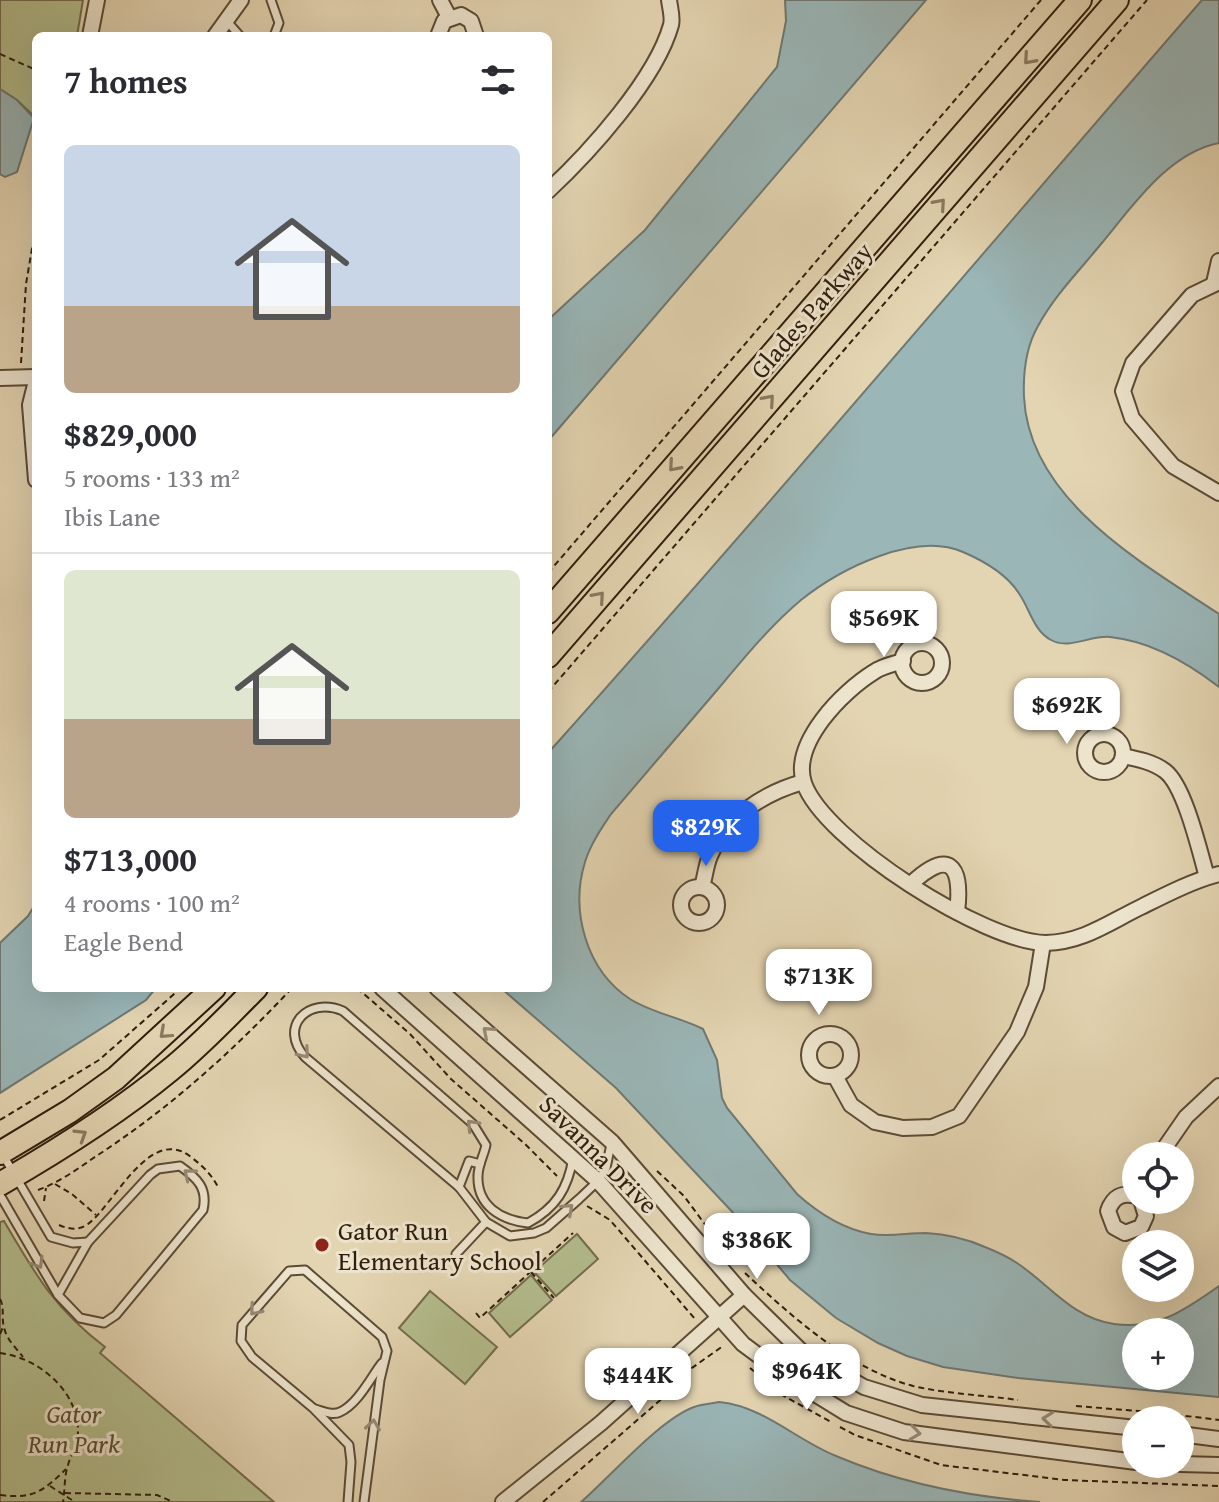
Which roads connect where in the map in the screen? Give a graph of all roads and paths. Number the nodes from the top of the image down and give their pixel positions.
1 (97, 0) edge
2 (241, 0) edge
3 (271, 0) edge
4 (440, 0) edge
5 (669, 0) edge
6 (1041, 0) edge
7 (1080, 0) edge
8 (1117, 0) edge
9 (1147, 0) edge
10 (449, 17) junction
11 (225, 19) junction
12 (91, 32) edge
13 (217, 32) edge
14 (236, 32) edge
15 (276, 32) edge
16 (439, 32) edge
17 (476, 32) edge
18 (0, 54) edge
19 (32, 68) edge
20 (552, 187) edge
21 (32, 249) edge
22 (1219, 261) edge
23 (1217, 282) edge
24 (0, 378) edge
25 (31, 379) edge
26 (32, 430) edge
27 (1219, 493) edge
28 (552, 568) edge
29 (552, 607) edge
30 (552, 651) edge
31 (903, 661) dead end
32 (552, 687) edge
33 (1123, 756) dead end
34 (803, 782) junction
35 (1213, 876) edge
36 (911, 884) junction
37 (702, 887) dead end
38 (957, 912) junction
39 (1043, 943) junction
40 (176, 992) edge
41 (210, 992) edge
42 (252, 992) edge
43 (288, 992) edge
44 (386, 992) edge
45 (442, 992) edge
46 (835, 1076) dead end
47 (1219, 1086) edge
48 (0, 1120) edge
49 (612, 1142) junction
50 (1169, 1142) edge
51 (1, 1152) edge
52 (573, 1158) junction
53 (480, 1164) junction
54 (651, 1165) dead end
55 (7, 1180) edge
56 (598, 1181) junction
57 (53, 1184) junction
58 (46, 1187) junction
59 (459, 1187) junction
60 (0, 1195) edge
61 (26, 1196) junction
62 (1122, 1196) edge
63 (44, 1205) dead end
64 (1145, 1214) edge
65 (486, 1222) junction
66 (56, 1224) dead end
67 (573, 1233) dead end
68 (88, 1242) junction
69 (722, 1247) dead end
70 (456, 1254) dead end
71 (742, 1270) dead end
72 (530, 1271) junction
73 (58, 1295) junction
74 (744, 1295) junction
75 (554, 1298) dead end
76 (0, 1299) edge
77 (476, 1313) dead end
78 (719, 1317) junction
79 (3, 1326) junction
80 (0, 1334) edge
81 (724, 1345) dead end
82 (0, 1353) edge
83 (24, 1358) junction
84 (385, 1359) junction
85 (1030, 1402) dead end
86 (1074, 1406) dead end
87 (313, 1408) junction
88 (1219, 1420) edge
89 (1122, 1426) edge
90 (1194, 1436) edge
91 (1219, 1439) edge
92 (1122, 1460) edge
93 (1194, 1464) edge
94 (1219, 1465) edge
95 (67, 1468) junction
96 (49, 1485) junction
97 (64, 1493) junction
98 (0, 1495) edge
99 (63, 1502) edge
100 (75, 1502) edge
101 (173, 1502) edge
102 (348, 1502) edge
103 (364, 1502) edge
104 (503, 1502) edge
105 (543, 1502) edge

1 - 12 street
2 - 11 street
3 - 15 lane
4 - 10 street
5 - 20 street
6 - 28 path
7 -> 29 main road, Glades Parkway
30 -> 8 main road, Glades Parkway
9 - 32 path
10 - 16 street
10 - 17 street
11 - 13 street
11 - 14 lane
18 - 19 path
21 - 25 path
22 - 23 street
23 - 27 street
24 - 25 street
25 - 26 street
31 - 34 street
33 - 35 street
34 - 36 street
34 - 37 street
35 - 39 street
36 - 38 street
36 - 38 street
38 - 39 street
39 - 46 street
40 - 48 path
41 -> 51 main road
55 -> 42 main road
43 - 57 path
44 - 52 street, Savanna Drive
49 -> 45 street, Savanna Drive
47 - 50 street
49 - 56 lane
49 - 74 street, Savanna Drive
51 - 55 lane
52 - 53 lane
52 - 56 street, Savanna Drive
53 - 59 lane
53 -> 59 lane
54 - 69 path
55 - 61 lane
65 -> 56 lane
56 - 78 street, Savanna Drive
57 - 58 path
57 - 66 path
58 - 61 path
58 - 63 path
59 - 65 lane
60 -> 73 lane
61 - 68 lane
62 - 64 street
65 - 70 lane
67 - 72 path
68 - 73 lane
73 -> 68 lane
71 - 85 path
72 - 75 path
72 - 77 path
74 - 78 street
89 -> 74 street, Savanna Drive
76 - 79 path
78 -> 92 street, Savanna Drive
78 - 104 street
79 - 80 path
79 - 83 path
81 - 105 path
82 - 83 path
83 - 95 path
84 - 87 lane
84 -> 87 lane
103 -> 84 lane
86 - 88 path
87 - 102 lane
90 - 91 street
93 - 94 street
95 - 96 path
95 - 97 path
96 - 97 path
96 - 98 path
97 - 99 path
97 - 100 path
97 - 101 path

